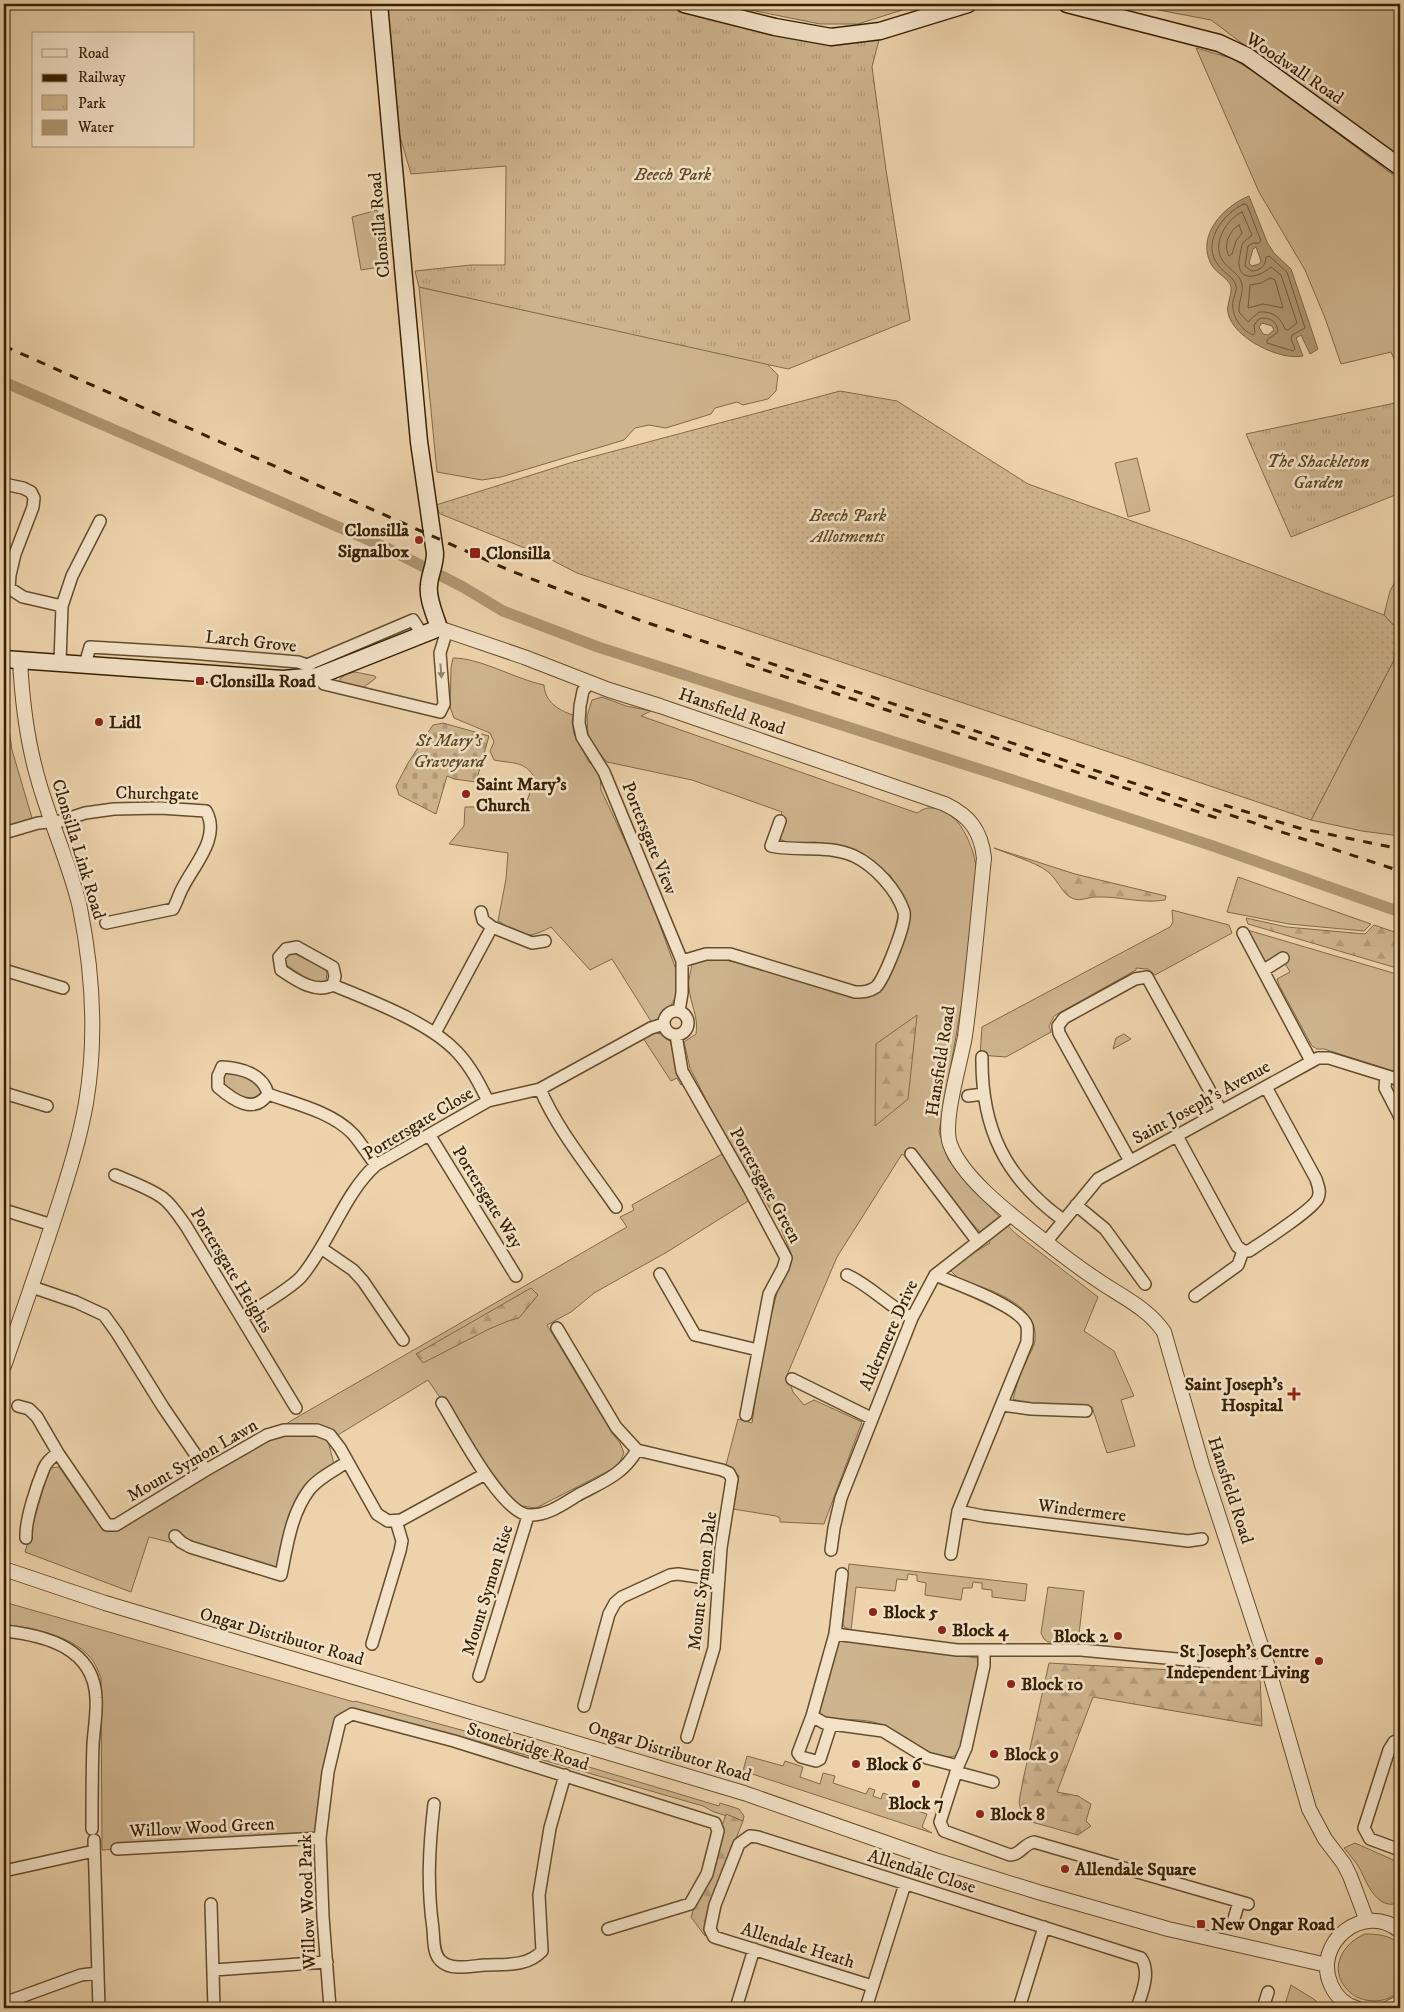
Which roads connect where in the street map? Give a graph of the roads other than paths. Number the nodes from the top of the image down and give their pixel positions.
1 (379, 4) edge
2 (684, 4) edge
3 (968, 4) edge
4 (1068, 4) edge
5 (1400, 167) edge
6 (4, 484) edge
7 (100, 521) dead end
8 (62, 606) junction
9 (443, 629) junction
10 (191, 653) junction
11 (12, 659) edge
12 (60, 662) junction
13 (84, 664) junction
14 (190, 672) junction
15 (311, 673) junction
16 (589, 683) junction
17 (780, 821) dead end
18 (53, 822) junction
19 (4, 833) edge
20 (481, 912) dead end
21 (106, 923) dead end
22 (492, 927) junction
23 (1243, 933) dead end
24 (545, 941) dead end
25 (1283, 958) dead end
26 (682, 961) junction
27 (4, 970) edge
28 (1264, 970) junction
29 (333, 984) junction
30 (63, 988) dead end
31 (679, 1011) junction
32 (664, 1024) junction
33 (435, 1033) junction
34 (676, 1035) junction
35 (982, 1057) dead end
36 (1311, 1062) junction
37 (1386, 1076) junction
38 (1400, 1080) edge
39 (1266, 1088) junction
40 (540, 1089) junction
41 (4, 1094) edge
42 (268, 1094) dead end
43 (984, 1094) junction
44 (968, 1096) dead end
45 (488, 1100) junction
46 (47, 1106) dead end
47 (1221, 1111) junction
48 (1400, 1117) edge
49 (430, 1136) junction
50 (1177, 1136) junction
51 (911, 1154) dead end
52 (1130, 1161) junction
53 (376, 1165) junction
54 (115, 1175) dead end
55 (1076, 1205) junction
56 (616, 1207) dead end
57 (4, 1210) edge
58 (1012, 1215) junction
59 (1063, 1220) junction
60 (52, 1225) junction
61 (977, 1242) junction
62 (1046, 1242) junction
63 (321, 1248) junction
64 (1243, 1251) junction
65 (660, 1274) dead end
66 (847, 1275) dead end
67 (935, 1275) junction
68 (516, 1276) dead end
69 (1145, 1284) dead end
70 (32, 1287) junction
71 (1195, 1296) dead end
72 (242, 1318) junction
73 (912, 1318) junction
74 (557, 1328) dead end
75 (402, 1340) dead end
76 (758, 1350) junction
77 (4, 1366) edge
78 (792, 1379) dead end
79 (442, 1403) dead end
80 (1002, 1405) junction
81 (18, 1406) dead end
82 (296, 1408) dead end
83 (1086, 1411) dead end
84 (746, 1415) dead end
85 (871, 1418) junction
86 (637, 1450) junction
87 (58, 1453) junction
88 (347, 1462) junction
89 (206, 1470) junction
90 (484, 1474) junction
91 (958, 1511) junction
92 (528, 1516) junction
93 (396, 1521) junction
94 (176, 1536) dead end
95 (26, 1538) dead end
96 (1202, 1539) dead end
97 (832, 1550) dead end
98 (951, 1554) dead end
99 (4, 1569) edge
100 (842, 1574) dead end
101 (719, 1580) junction
102 (4, 1631) edge
103 (834, 1634) junction
104 (372, 1644) dead end
105 (984, 1652) junction
106 (1267, 1664) junction
107 (479, 1676) dead end
108 (584, 1706) dead end
109 (812, 1716) junction
110 (831, 1725) junction
111 (336, 1735) joint
112 (687, 1736) dead end
113 (1400, 1739) edge
114 (957, 1769) junction
115 (565, 1775) junction
116 (993, 1782) dead end
117 (434, 1804) dead end
118 (320, 1838) junction
119 (94, 1840) junction
120 (117, 1849) dead end
121 (1400, 1850) edge
122 (4, 1871) edge
123 (905, 1884) junction
124 (211, 1904) dead end
125 (1367, 1921) junction
126 (1232, 1922) dead end
127 (1044, 1928) junction
128 (608, 1929) dead end
129 (1400, 1929) edge
130 (714, 1937) joint
131 (754, 1949) junction
132 (327, 1962) junction
133 (1327, 1965) junction
134 (214, 1970) junction
135 (98, 1973) junction
136 (872, 1986) junction
137 (1268, 1992) dead end
138 (1400, 2002) edge
139 (4, 2003) edge
140 (99, 2008) edge
141 (214, 2008) edge
142 (330, 2008) edge
143 (736, 2008) edge
144 (866, 2008) edge
145 (1019, 2008) edge
146 (1138, 2008) edge
147 (1263, 2008) edge
148 (1356, 2008) edge
149 (1389, 2008) edge

1 - 9 main road, Clonsilla Road
2 - 3 main road
4 - 5 main road, Woodwall Road
6 - 8 street
7 - 8 street
8 - 12 street
9 - 15 main road
9 -> 15 street
9 - 16 street, Hansfield Road
10 - 13 street, Larch Grove
10 - 14 street, Larch Grove
10 - 15 street, Larch Grove
11 - 12 main road
11 - 18 street, Clonsilla Link Road
12 - 13 main road
13 - 14 main road
14 - 15 main road
16 - 26 street, Portersgate View
16 - 58 street, Hansfield Road
17 - 26 street
18 - 19 street
18 - 21 street, Churchgate
18 - 60 street, Clonsilla Link Road
20 - 22 street
22 - 24 street
22 - 33 street
23 - 28 street
25 - 28 street
26 - 31 street, Portersgate View
27 - 30 street
28 - 36 street
29 - 29 street
29 - 33 street
31 - 32 street
31 - 34 street
32 - 34 street
32 - 40 street, Portersgate Close
33 - 45 street
34 - 76 street, Portersgate Green
35 - 43 street
36 - 37 street, Saint Joseph's Avenue
36 - 39 street, Saint Joseph's Avenue
37 - 38 street, Saint Joseph's Avenue
37 - 48 street
39 - 47 street, Saint Joseph's Avenue
39 - 64 street
40 - 45 street, Portersgate Close
40 - 56 street
41 - 46 street
42 - 53 street
43 - 44 street
43 - 59 street
45 - 49 street, Portersgate Close
47 - 50 street, Saint Joseph's Avenue
47 - 52 street
49 - 53 street, Portersgate Close
49 - 68 street, Portersgate Way
50 - 52 street, Saint Joseph's Avenue
50 - 64 street
51 - 61 street
52 - 55 street, Saint Joseph's Avenue
53 - 63 street, Portersgate Close
54 - 72 street, Portersgate Heights
55 - 59 street, Saint Joseph's Avenue
55 - 69 street
57 - 60 street
58 - 61 street, Aldermere Drive
58 - 62 street, Hansfield Road
59 - 62 street, Saint Joseph's Avenue
60 - 70 street, Clonsilla Link Road
61 - 67 street, Aldermere Drive
62 - 106 street, Hansfield Road
63 - 72 street, Portersgate Close
63 - 75 street
64 - 71 street
65 - 76 street
66 - 73 street
67 - 73 street, Aldermere Drive
67 - 80 street
70 - 77 street, Clonsilla Link Road
70 - 89 street
72 - 82 street, Portersgate Heights
73 - 85 street, Aldermere Drive
74 - 86 street
76 - 84 street, Portersgate Green
78 - 85 street, Aldermere Drive
79 - 90 street
80 - 83 street
80 - 91 street
81 - 87 street, Mount Symon Lawn
85 - 97 street, Aldermere Drive
86 - 92 street
86 - 101 street, Mount Symon Dale
87 - 89 street, Mount Symon Lawn
87 - 95 street
88 - 89 street, Mount Symon Lawn
88 - 93 street, Mount Symon Lawn
88 - 94 street
90 - 92 street
90 - 93 street
91 - 96 street, Windermere
91 - 98 street
92 - 107 street, Mount Symon Rise
93 - 104 street
99 - 133 street, Ongar Distributor Road
100 - 103 street
101 - 108 street
101 - 112 street, Mount Symon Dale
102 - 119 street
103 - 105 street
103 - 109 street
105 - 106 street
105 - 114 street
106 - 125 street, Hansfield Road
109 - 110 street
109 - 110 street
110 - 114 street
111 - 115 street, Stonebridge Road
111 - 118 street, Willow Wood Park
113 - 121 street
114 - 116 street
114 - 126 street
115 - 117 street
115 - 128 street, Stonebridge Road
118 - 120 street, Willow Wood Green
118 - 132 street, Willow Wood Park
119 - 122 street
119 - 135 street
123 - 127 street, Allendale Close
123 - 130 street, Allendale Close
123 - 136 street
124 - 134 street
125 - 129 street
125 - 133 street
127 - 145 street
127 - 146 street, Allendale Close
130 - 131 street, Allendale Heath
131 - 136 street, Allendale Heath
131 - 143 street
132 - 134 street
132 - 142 street, Willow Wood Park
133 - 148 street
134 - 141 street
135 - 139 street
135 - 140 street
136 - 144 street
137 - 147 street
138 - 149 street

